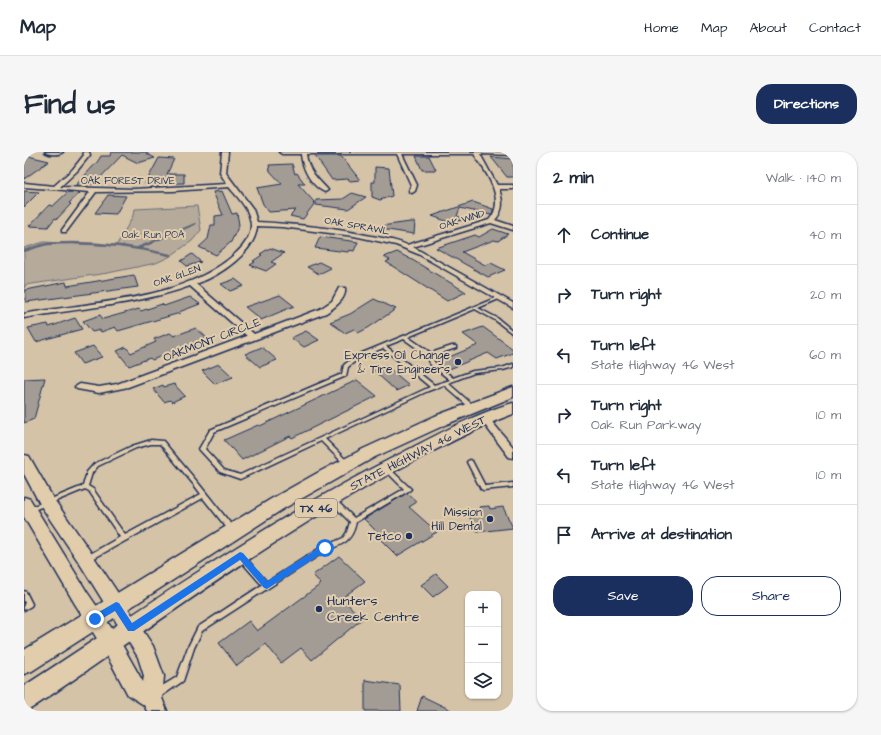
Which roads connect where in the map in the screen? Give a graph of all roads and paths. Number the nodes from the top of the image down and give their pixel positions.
1 (48, 152) edge
2 (60, 152) edge
3 (86, 152) edge
4 (225, 152) edge
5 (282, 152) edge
6 (303, 152) edge
7 (399, 153) edge
8 (476, 153) junction
9 (513, 153) edge
10 (24, 185) edge
11 (231, 186) junction
12 (55, 188) junction
13 (498, 188) junction
14 (513, 188) edge
15 (95, 190) junction
16 (325, 190) dead end
17 (412, 191) dead end
18 (491, 222) junction
19 (254, 224) junction
20 (513, 228) edge
21 (64, 231) dead end
22 (407, 246) junction
23 (192, 284) junction
24 (342, 290) dead end
25 (499, 298) junction
26 (513, 306) edge
27 (475, 308) junction
28 (24, 316) edge
29 (513, 333) edge
30 (253, 337) junction
31 (406, 338) junction
32 (384, 347) junction
33 (454, 347) dead end
34 (430, 356) junction
35 (513, 365) edge
36 (453, 380) junction
37 (445, 383) junction
38 (80, 387) dead end
39 (433, 387) junction
40 (513, 392) edge
41 (513, 399) edge
42 (513, 408) edge
43 (479, 413) junction
44 (322, 439) junction
45 (513, 454) edge
46 (24, 460) edge
47 (470, 462) dead end
48 (348, 464) junction
49 (385, 468) junction
50 (513, 486) edge
51 (85, 487) junction
52 (204, 495) junction
53 (331, 498) junction
54 (47, 502) junction
55 (25, 509) edge
56 (353, 520) junction
57 (233, 532) junction
58 (124, 538) junction
59 (240, 556) junction
60 (86, 559) junction
61 (267, 586) junction
62 (24, 594) edge
63 (116, 606) junction
64 (24, 607) edge
65 (95, 619) junction
66 (131, 628) junction
67 (110, 642) junction
68 (24, 663) edge
69 (24, 700) edge
70 (154, 705) edge

1 - 2 street
3 - 12 street
4 - 11 street
5 - 6 street
6 - 7 street
6 - 16 street
7 - 8 street
7 - 17 street
8 - 9 street
8 - 13 street, OAK WIND
10 - 12 street, OAK FOREST DRIVE
11 - 15 street, OAK FOREST DRIVE
11 - 19 street
12 - 15 street, OAK FOREST DRIVE
13 - 14 street
13 - 18 street, OAK WIND
15 - 21 street
18 - 20 street
18 - 22 street, OAK WIND
19 - 22 street, OAK SPRAWL
19 - 23 street, OAK GLEN
22 - 25 street, OAK SPRAWL
23 - 28 street, OAK GLEN
23 - 30 street
24 - 30 street, OAKMONT CIRCLE
25 - 26 street, OAK SPRAWL
25 - 27 lane
27 - 29 lane
27 - 31 lane
30 - 38 street, OAKMONT CIRCLE
31 - 32 lane
31 - 34 lane
32 - 39 lane
32 - 44 lane
33 - 34 lane
34 - 36 lane
35 - 36 lane
36 - 37 lane
37 - 39 lane
37 - 43 lane
39 - 44 lane
40 - 43 main road, STATE HIGHWAY 46 WEST / TX 46
41 - 43 main road
42 - 43 main road, STATE HIGHWAY 46 WEST / TX 46
43 - 45 street
43 - 48 main road, STATE HIGHWAY 46 WEST / TX 46
43 - 49 main road, STATE HIGHWAY 46 WEST / TX 46
44 - 48 lane
46 - 54 street
47 - 50 lane
48 - 57 main road, STATE HIGHWAY 46 WEST / TX 46
49 - 53 main road, STATE HIGHWAY 46 WEST / TX 46
49 - 56 lane
51 - 52 lane
51 - 54 lane
51 - 58 lane
52 - 57 lane
52 - 58 lane
53 - 56 lane
53 - 59 main road, STATE HIGHWAY 46 WEST / TX 46
54 - 55 lane
54 - 60 street
55 - 65 street
56 - 61 lane
57 - 63 main road, STATE HIGHWAY 46 WEST / TX 46
58 - 60 lane
59 - 61 lane
59 - 66 main road, STATE HIGHWAY 46 WEST / TX 46
60 - 63 street
61 - 70 lane
62 - 64 lane
63 - 65 main road, STATE HIGHWAY 46 WEST / TX 46
63 - 66 street
65 - 67 street
65 - 68 main road, STATE HIGHWAY 46 WEST / TX 46
66 - 67 main road, STATE HIGHWAY 46 WEST / TX 46
66 - 70 street
67 - 69 main road, STATE HIGHWAY 46 WEST / TX 46
67 - 70 street

